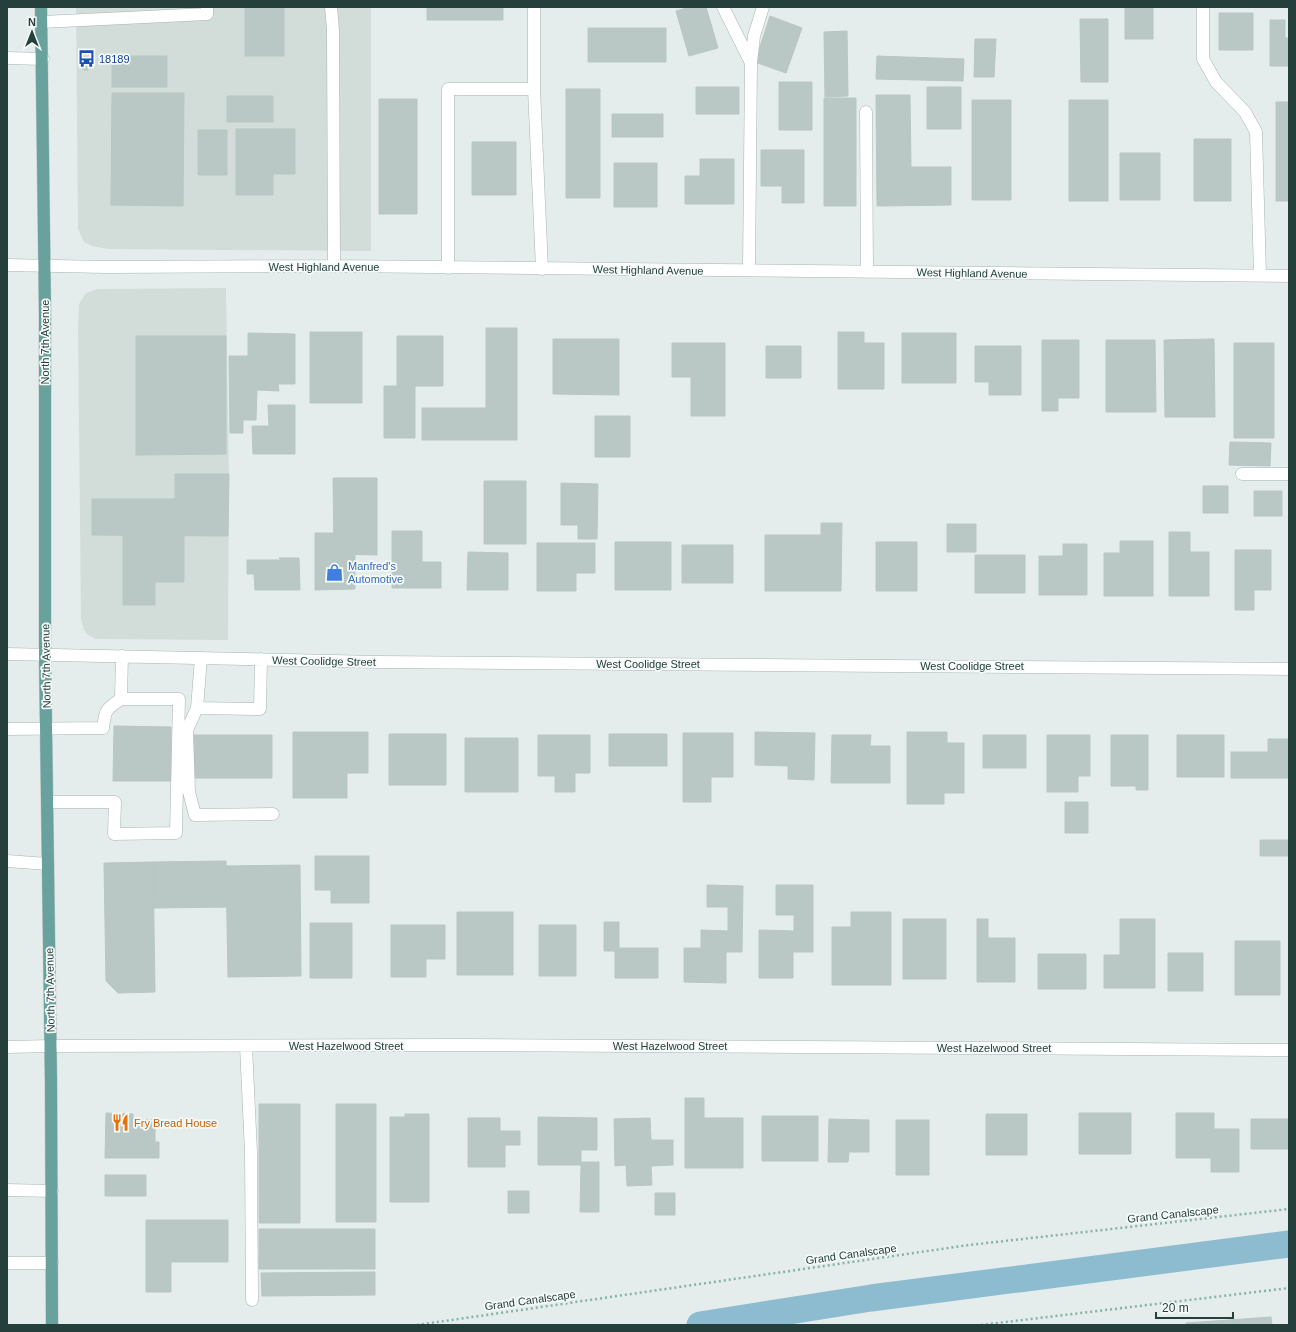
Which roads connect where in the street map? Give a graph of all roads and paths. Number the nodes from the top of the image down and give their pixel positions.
1 (42, 7) edge
2 (207, 7) edge
3 (331, 7) edge
4 (534, 7) edge
5 (723, 7) edge
6 (764, 7) edge
7 (1203, 7) edge
8 (42, 22) junction
9 (7, 58) edge
10 (43, 59) junction
11 (751, 63) junction
12 (534, 89) junction
13 (866, 112) dead end
14 (7, 266) edge
15 (44, 266) junction
16 (334, 266) junction
17 (448, 268) junction
18 (542, 269) junction
19 (748, 270) junction
20 (867, 272) junction
21 (1260, 275) junction
22 (1289, 276) edge
23 (1242, 474) dead end
24 (1289, 474) edge
25 (7, 654) edge
26 (45, 655) junction
27 (122, 656) junction
28 (201, 658) junction
29 (261, 659) junction
30 (1289, 669) edge
31 (121, 699) junction
32 (197, 708) junction
33 (47, 728) junction
34 (7, 729) edge
35 (48, 802) junction
36 (273, 814) dead end
37 (7, 861) edge
38 (48, 864) junction
39 (50, 1046) junction
40 (246, 1046) junction
41 (7, 1047) edge
42 (1289, 1050) edge
43 (7, 1190) edge
44 (52, 1191) junction
45 (1289, 1209) edge
46 (7, 1263) edge
47 (52, 1263) junction
48 (1289, 1288) edge
49 (252, 1300) dead end
50 (52, 1325) edge
51 (417, 1325) edge
52 (981, 1325) edge

1 - 8 main road, North 7th Avenue
2 - 8 street
3 - 16 street
4 - 12 street
5 - 11 street
6 - 11 street
7 - 21 street
8 - 10 main road, North 7th Avenue
9 - 10 street
10 - 15 main road, North 7th Avenue
11 - 19 street
12 - 17 street
12 - 18 street
13 - 20 street
14 - 15 street, West Highland Avenue
15 - 16 street, West Highland Avenue
15 - 26 main road, North 7th Avenue
16 - 17 street, West Highland Avenue
17 - 18 street, West Highland Avenue
18 - 19 street, West Highland Avenue
19 - 20 street, West Highland Avenue
20 - 21 street, West Highland Avenue
21 - 22 street, West Highland Avenue
23 - 24 street
25 - 26 street, West Coolidge Street
26 - 27 street, West Coolidge Street
26 - 33 main road, North 7th Avenue
27 - 28 street, West Coolidge Street
27 - 31 street
28 - 29 street, West Coolidge Street
28 - 32 street
29 - 30 street, West Coolidge Street
29 - 32 street
31 - 33 street
31 - 35 street
32 - 36 street
33 - 34 street
33 - 35 main road, North 7th Avenue
35 - 38 main road, North 7th Avenue
37 - 38 street
38 - 39 main road, North 7th Avenue
39 - 40 street, West Hazelwood Street
39 - 41 street, West Hazelwood Street
39 - 44 main road, North 7th Avenue
40 - 42 street, West Hazelwood Street
40 - 49 street
43 - 44 street
44 - 47 main road, North 7th Avenue
45 - 51 path, Grand Canalscape
46 - 47 street
47 - 50 main road, North 7th Avenue
48 - 52 path

